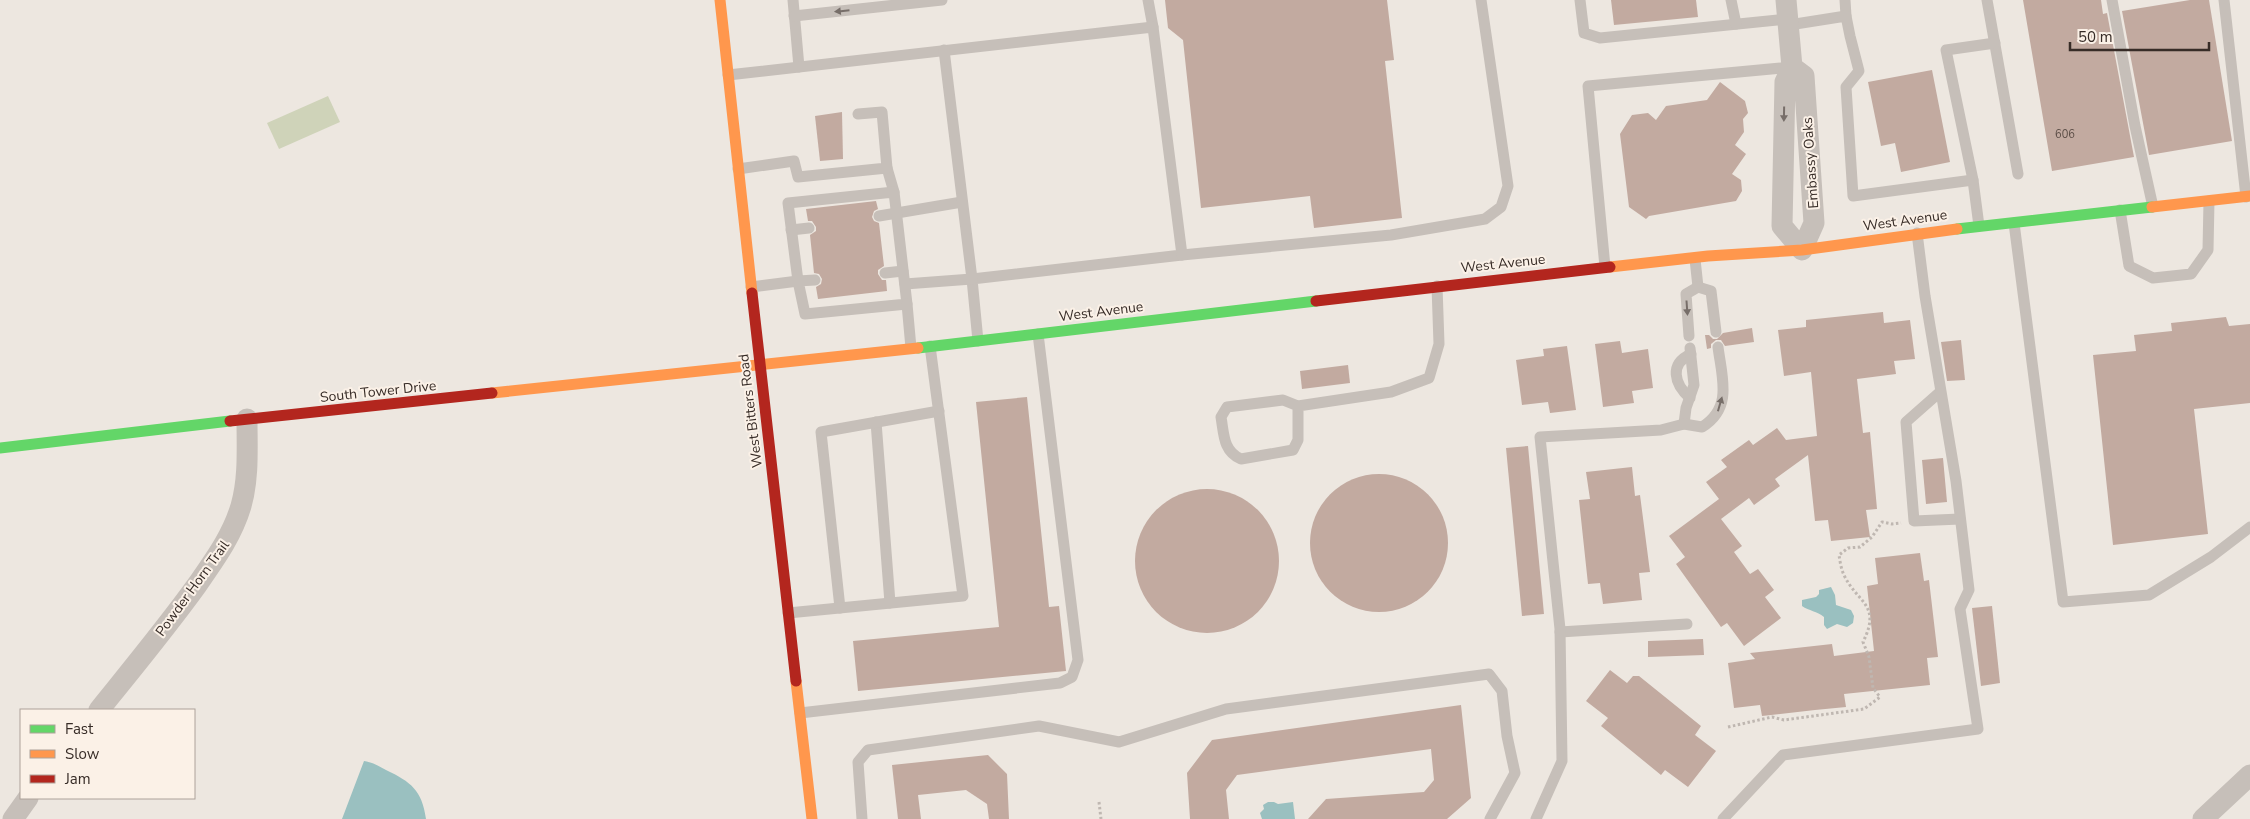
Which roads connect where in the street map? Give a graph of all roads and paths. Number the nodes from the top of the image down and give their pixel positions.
1 (720, 0) edge
2 (792, 0) edge
3 (942, 0) edge
4 (1148, 0) edge
5 (1481, 0) edge
6 (1580, 0) edge
7 (1731, 0) edge
8 (1845, 0) edge
9 (1987, 0) edge
10 (2112, 0) edge
11 (2224, 0) edge
12 (1788, 15) edge
13 (794, 16) junction
14 (1846, 16) junction
15 (1736, 24) junction
16 (1153, 27) junction
17 (1995, 43) junction
18 (944, 50) junction
19 (799, 67) junction
20 (1792, 67) junction
21 (728, 75) junction
22 (858, 114) dead end
23 (887, 168) junction
24 (738, 169) junction
25 (2018, 174) dead end
26 (1973, 180) junction
27 (894, 192) junction
28 (2248, 196) edge
29 (2209, 201) junction
30 (962, 202) junction
31 (2153, 207) junction
32 (2120, 210) junction
33 (897, 212) junction
34 (879, 216) dead end
35 (2014, 222) junction
36 (1979, 226) junction
37 (809, 228) dead end
38 (791, 230) junction
39 (1917, 232) junction
40 (1802, 250) junction
41 (1182, 255) junction
42 (1695, 259) junction
43 (1605, 267) junction
44 (903, 271) junction
45 (885, 272) dead end
46 (972, 279) junction
47 (815, 280) dead end
48 (798, 281) junction
49 (905, 284) junction
50 (1437, 286) junction
51 (1698, 286) junction
52 (750, 287) junction
53 (907, 304) junction
54 (1716, 332) dead end
55 (1038, 334) junction
56 (1689, 336) dead end
57 (978, 341) junction
58 (930, 346) junction
59 (1718, 347) dead end
60 (911, 348) junction
61 (760, 366) junction
62 (1940, 392) junction
63 (1690, 398) junction
64 (1298, 406) junction
65 (939, 411) junction
66 (247, 419) junction
67 (876, 422) junction
68 (1684, 424) junction
69 (0, 448) edge
70 (1960, 520) junction
71 (1914, 521) junction
72 (2250, 527) edge
73 (890, 603) junction
74 (840, 608) junction
75 (788, 613) junction
76 (1687, 624) dead end
77 (1560, 632) junction
78 (100, 709) edge
79 (800, 713) junction
80 (1728, 727) dead end
81 (2250, 776) edge
82 (27, 799) edge
83 (1099, 802) dead end
84 (13, 819) edge
85 (812, 819) edge
86 (862, 819) edge
87 (1101, 819) edge
88 (1490, 819) edge
89 (1536, 819) edge
90 (1723, 819) edge
91 (2204, 819) edge

1 - 21 main road, West Bitters Road
2 - 13 lane
3 -> 13 lane
4 - 16 lane
5 - 41 lane
6 - 15 lane
7 - 15 lane
8 - 14 lane
9 - 17 lane
10 - 31 lane
11 - 28 lane
12 - 14 lane
12 - 15 lane
12 - 20 street, Embassy Oaks
13 - 19 lane
14 - 26 lane
16 - 18 lane
16 - 41 lane
17 - 25 lane
17 - 26 lane
18 - 19 lane
18 - 30 lane
19 - 21 lane
20 -> 40 street, Embassy Oaks
20 - 40 street, Embassy Oaks
20 - 43 lane
21 - 24 main road, West Bitters Road
22 - 23 lane
23 - 24 lane
23 - 27 lane
24 - 52 main road, West Bitters Road
26 - 36 lane
27 - 33 lane
27 - 38 lane
28 - 29 main road, West Avenue
29 - 31 main road, West Avenue
29 - 32 lane
30 - 33 lane
30 - 46 lane
31 - 32 main road, West Avenue
32 - 35 main road, West Avenue
33 - 34 lane
33 - 44 lane
35 - 36 main road, West Avenue
35 - 72 lane
36 - 39 main road, West Avenue
37 - 38 lane
38 - 48 lane
39 - 40 main road, West Avenue
39 - 62 lane
40 - 42 main road, West Avenue
41 - 46 lane
42 - 43 main road, West Avenue
42 - 51 lane
43 - 50 main road, West Avenue
44 - 45 lane
44 - 49 lane
46 - 49 lane
46 - 57 lane
47 - 48 lane
48 - 52 lane
48 - 53 lane
49 - 53 lane
50 - 55 main road, West Avenue
50 - 64 lane
51 - 54 lane
51 -> 56 lane
52 - 61 main road, West Bitters Road
53 - 60 lane
55 - 57 main road, West Avenue
55 - 79 lane
57 - 58 main road, West Avenue
58 - 60 main road, West Avenue
58 - 65 lane
68 -> 59 lane
60 - 61 main road, West Avenue
61 - 66 main road, South Tower Drive
61 - 75 main road, West Bitters Road
62 - 70 lane
62 - 71 lane
63 - 63 lane
63 - 68 lane
64 - 64 lane
65 - 67 lane
65 - 73 lane
66 - 69 main road, South Tower Drive
66 - 78 street, Powder Horn Trail
67 - 73 lane
67 - 74 lane
68 - 77 lane
70 - 71 lane
70 - 90 lane
71 - 80 path
73 - 74 lane
74 - 75 lane
75 - 79 main road, West Bitters Road
76 - 77 lane
77 - 89 lane
79 - 85 main road, West Bitters Road
81 - 91 street
82 - 84 street
83 - 87 path
86 - 88 lane

